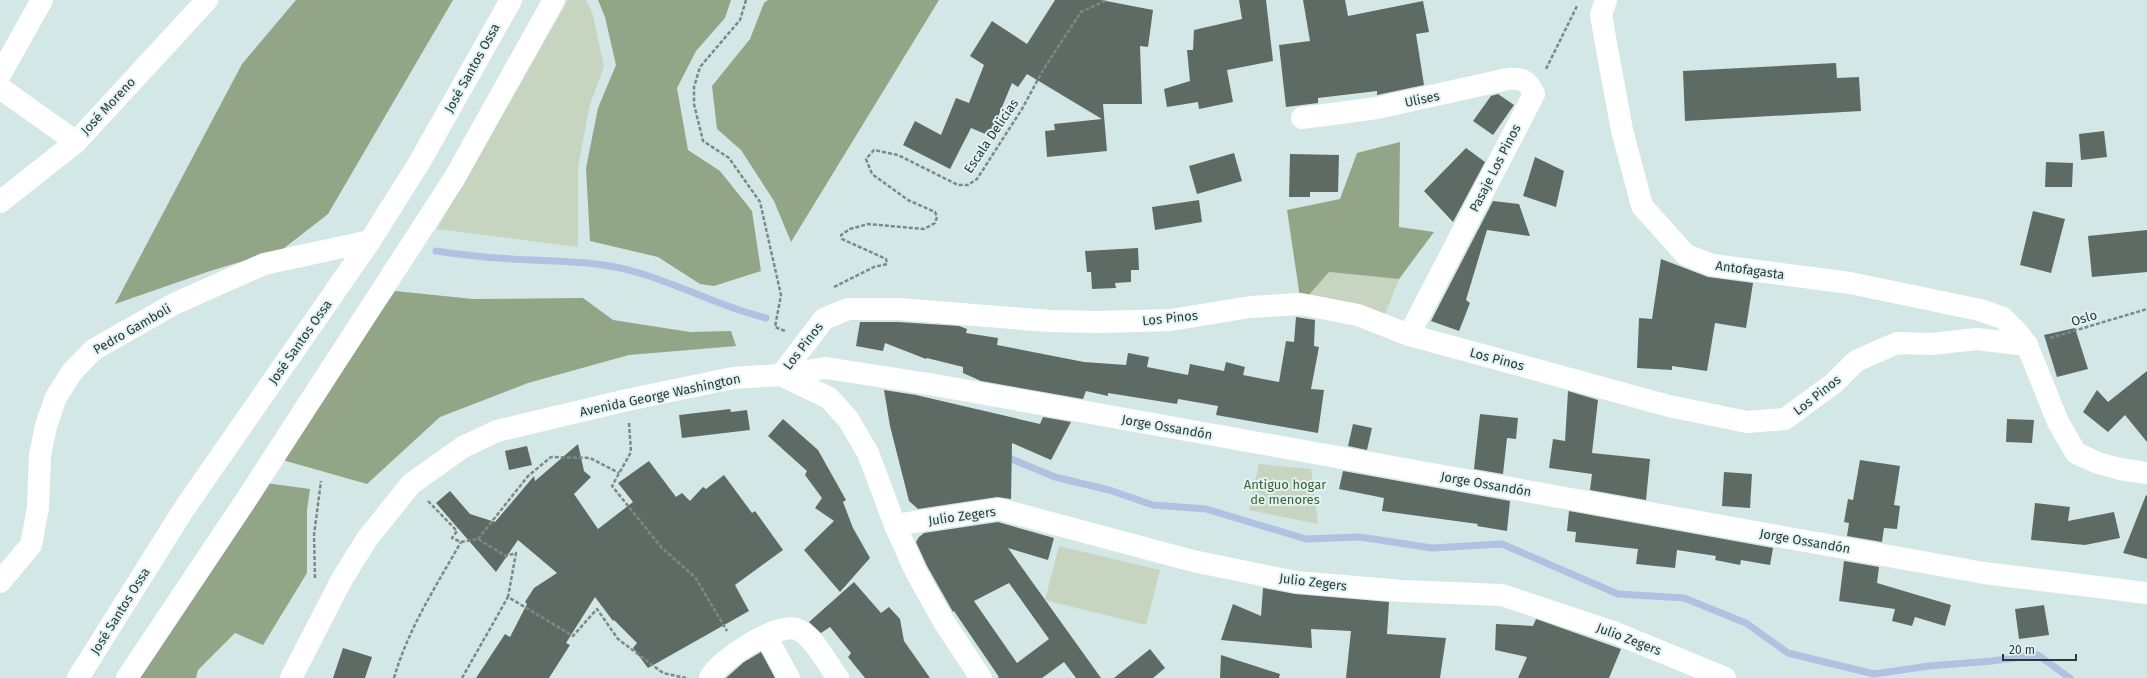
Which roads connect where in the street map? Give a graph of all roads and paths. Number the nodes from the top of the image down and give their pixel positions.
1 (42, 0) edge
2 (207, 0) edge
3 (511, 0) edge
4 (554, 0) edge
5 (746, 0) edge
6 (1107, 0) edge
7 (1580, 0) edge
8 (1606, 0) edge
9 (0, 75) edge
10 (0, 88) edge
11 (1534, 94) junction
12 (1302, 118) dead end
13 (76, 142) junction
14 (0, 202) edge
15 (370, 241) junction
16 (2147, 309) edge
17 (824, 319) junction
18 (1409, 335) junction
19 (806, 340) junction
20 (2027, 346) junction
21 (826, 368) junction
22 (781, 375) junction
23 (627, 400) junction
24 (848, 419) junction
25 (619, 473) junction
26 (2147, 473) edge
27 (320, 481) dead end
28 (411, 484) junction
29 (895, 525) junction
30 (478, 539) junction
31 (461, 542) junction
32 (0, 582) edge
33 (315, 582) dead end
34 (2147, 593) edge
35 (508, 597) junction
36 (766, 636) junction
37 (739, 651) junction
38 (78, 678) edge
39 (127, 678) edge
40 (291, 678) edge
41 (394, 678) edge
42 (462, 678) edge
43 (689, 678) edge
44 (710, 678) edge
45 (789, 678) edge
46 (838, 678) edge
47 (982, 678) edge
48 (1725, 678) edge

1 - 9 main road
2 - 13 main road, José Moreno
3 - 15 main road, José Santos Ossa
4 - 39 main road
5 - 19 path
6 - 17 path, Escala Delicias
7 - 11 path
8 - 20 main road, Antofagasta
10 - 13 main road
11 - 12 main road, Ulises
11 - 18 main road, Pasaje Los Pinos
13 - 14 main road, José Moreno
15 - 32 main road, Pedro Gamboli
15 - 38 main road, José Santos Ossa
16 - 20 path, Oslo
17 - 18 main road, Los Pinos
17 - 19 main road, Los Pinos
18 - 20 main road, Los Pinos
19 - 22 main road, Los Pinos
20 - 26 main road
21 - 22 main road, Jorge Ossandón
21 - 24 main road
21 - 34 main road, Jorge Ossandón
22 - 23 main road, Avenida George Washington
22 - 24 main road, Avenida George Washington
23 - 25 path
23 - 28 main road, Avenida George Washington
24 - 29 main road, Avenida George Washington
25 - 30 path
25 - 37 path
27 - 33 path
28 - 31 path
28 - 40 main road, Avenida George Washington
29 - 47 main road, Avenida George Washington
29 - 48 main road, Julio Zegers
30 - 31 path
30 - 35 path
31 - 41 path
35 - 42 path
35 - 43 path
36 - 37 main road
36 - 45 main road
36 - 46 main road
37 - 44 main road

